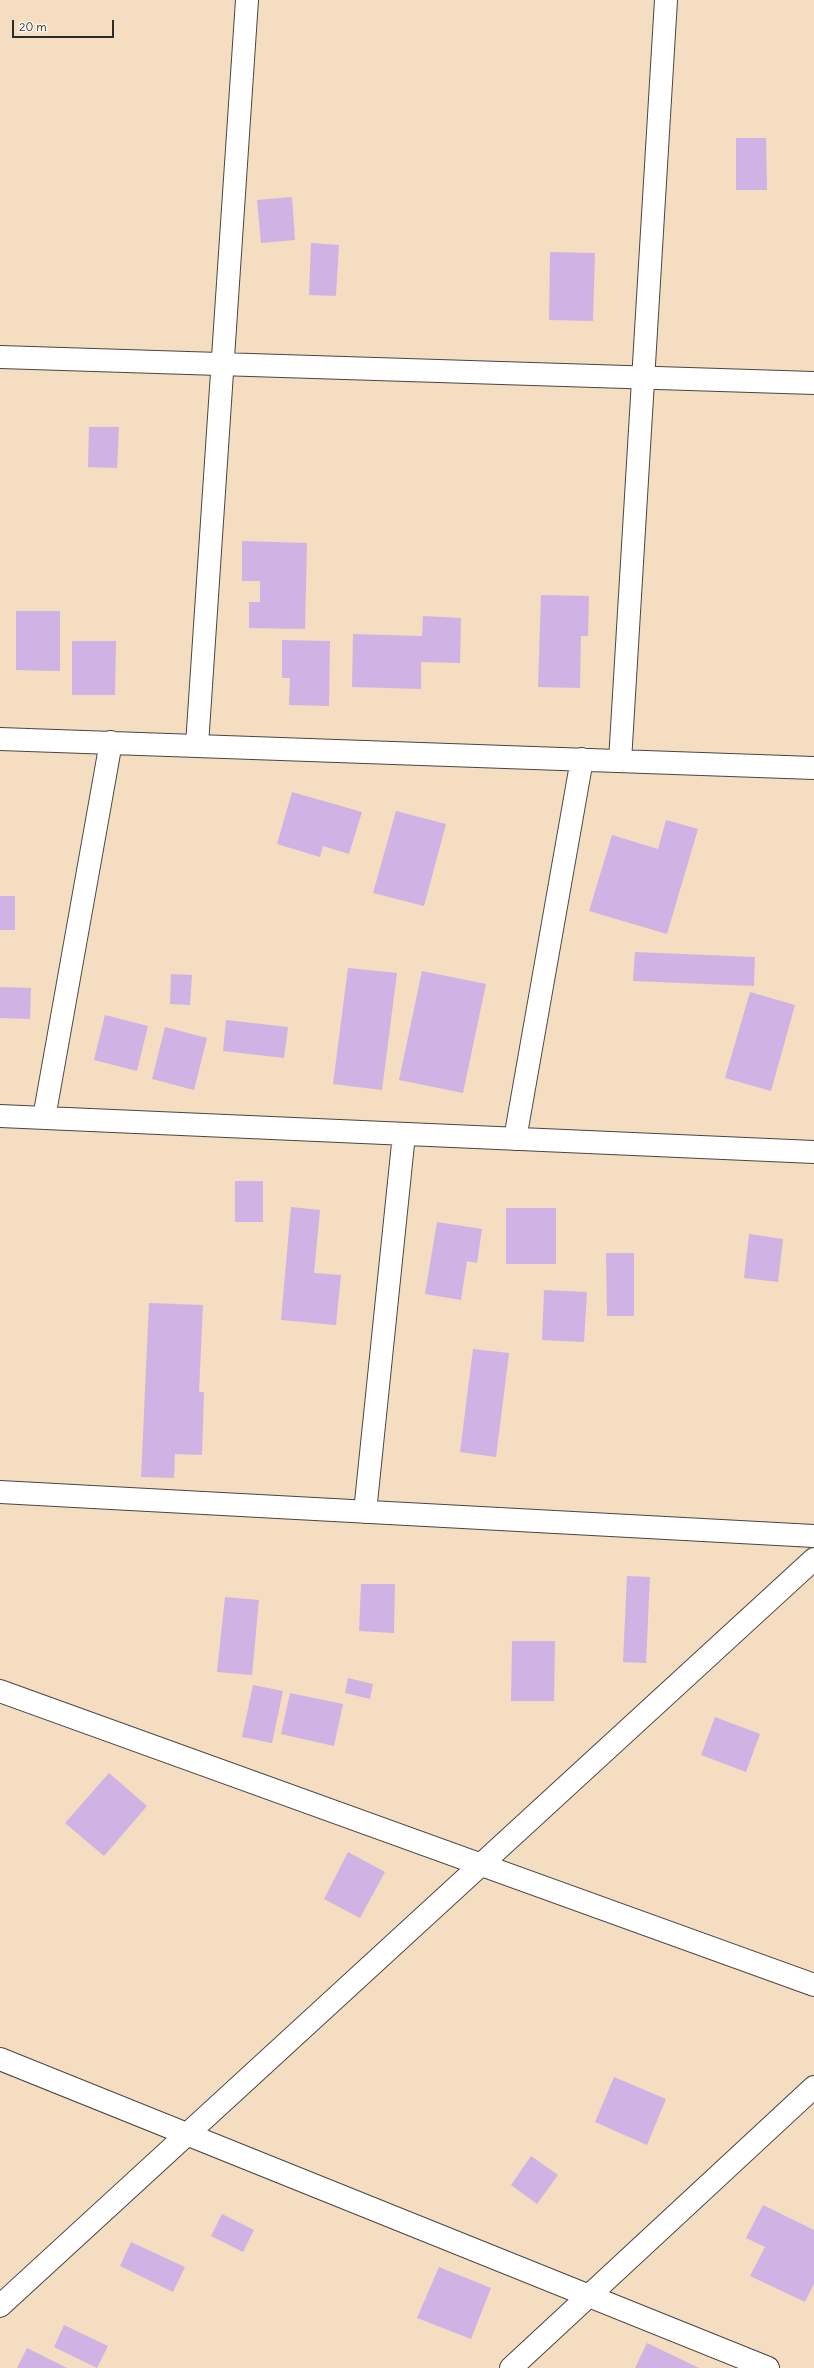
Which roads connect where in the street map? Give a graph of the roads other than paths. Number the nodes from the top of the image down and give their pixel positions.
1 (247, 0) edge
2 (666, 0) edge
3 (0, 357) edge
4 (223, 363) junction
5 (643, 377) junction
6 (814, 383) edge
7 (0, 739) edge
8 (111, 742) junction
9 (197, 745) junction
10 (582, 759) junction
11 (620, 761) junction
12 (814, 768) edge
13 (0, 1116) edge
14 (44, 1118) junction
15 (404, 1134) junction
16 (515, 1139) junction
17 (814, 1152) edge
18 (0, 1492) edge
19 (365, 1512) junction
20 (814, 1536) edge
21 (814, 1559) edge
22 (0, 1691) edge
23 (481, 1865) junction
24 (814, 1985) edge
25 (0, 2059) edge
26 (814, 2087) edge
27 (187, 2134) junction
28 (589, 2296) junction
29 (0, 2306) edge
30 (511, 2368) edge
31 (768, 2368) edge

1 - 4 street
2 - 5 street
3 - 4 street
4 - 5 street
4 - 9 street
5 - 6 street
5 - 11 street
7 - 8 street
8 - 9 street
8 - 14 street
9 - 10 street
10 - 11 street
10 - 16 street
11 - 12 street
13 - 14 street
14 - 15 street
15 - 16 street
15 - 19 street
16 - 17 street
18 - 19 street
19 - 20 street
21 - 23 street
22 - 23 street
23 - 24 street
23 - 27 street
25 - 27 street
26 - 28 street
27 - 28 street
27 - 29 street
28 - 30 street
28 - 31 street

